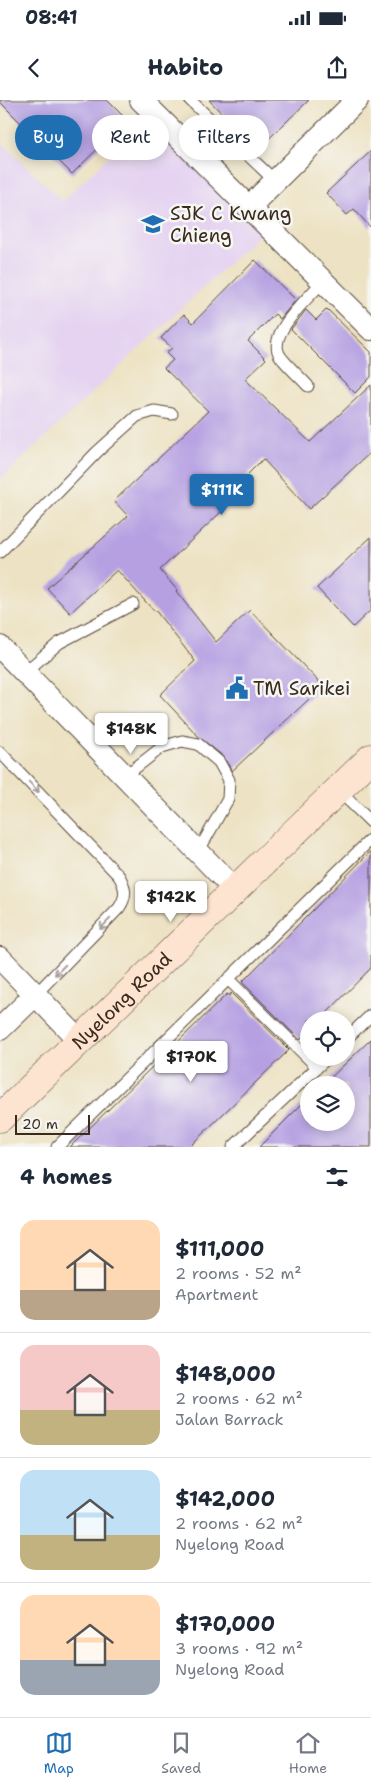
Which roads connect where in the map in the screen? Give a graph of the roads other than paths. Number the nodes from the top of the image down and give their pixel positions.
1 (141, 100) edge
2 (190, 100) edge
3 (356, 100) edge
4 (275, 181) junction
5 (249, 207) junction
6 (323, 281) junction
7 (371, 329) edge
8 (308, 386) dead end
9 (172, 414) dead end
10 (0, 552) edge
11 (133, 604) dead end
12 (0, 647) edge
13 (25, 672) junction
14 (0, 752) edge
15 (371, 758) edge
16 (125, 776) junction
17 (338, 790) junction
18 (371, 822) edge
19 (371, 839) edge
20 (198, 852) junction
21 (235, 890) junction
22 (0, 958) edge
23 (228, 979) junction
24 (35, 994) junction
25 (371, 1015) edge
26 (0, 1029) edge
27 (355, 1030) edge
28 (80, 1041) junction
29 (317, 1067) joint
30 (0, 1118) edge
31 (57, 1147) edge
32 (233, 1147) edge

1 - 5 street
2 - 4 lane
3 - 4 street
4 - 5 street
5 - 6 street
6 - 7 street
6 - 8 lane
9 - 10 lane
11 - 13 lane
12 - 13 street
13 - 16 street
14 -> 24 lane
15 - 17 main road, Nyelong Road
16 - 20 street
16 - 20 lane
17 - 18 lane
17 - 21 main road, Nyelong Road
19 - 23 lane
20 - 21 street
21 - 28 main road, Nyelong Road
22 - 24 street
23 - 29 lane
23 - 31 lane
24 - 26 street
24 - 28 street
25 - 27 lane
28 - 30 main road, Nyelong Road
29 - 32 lane

